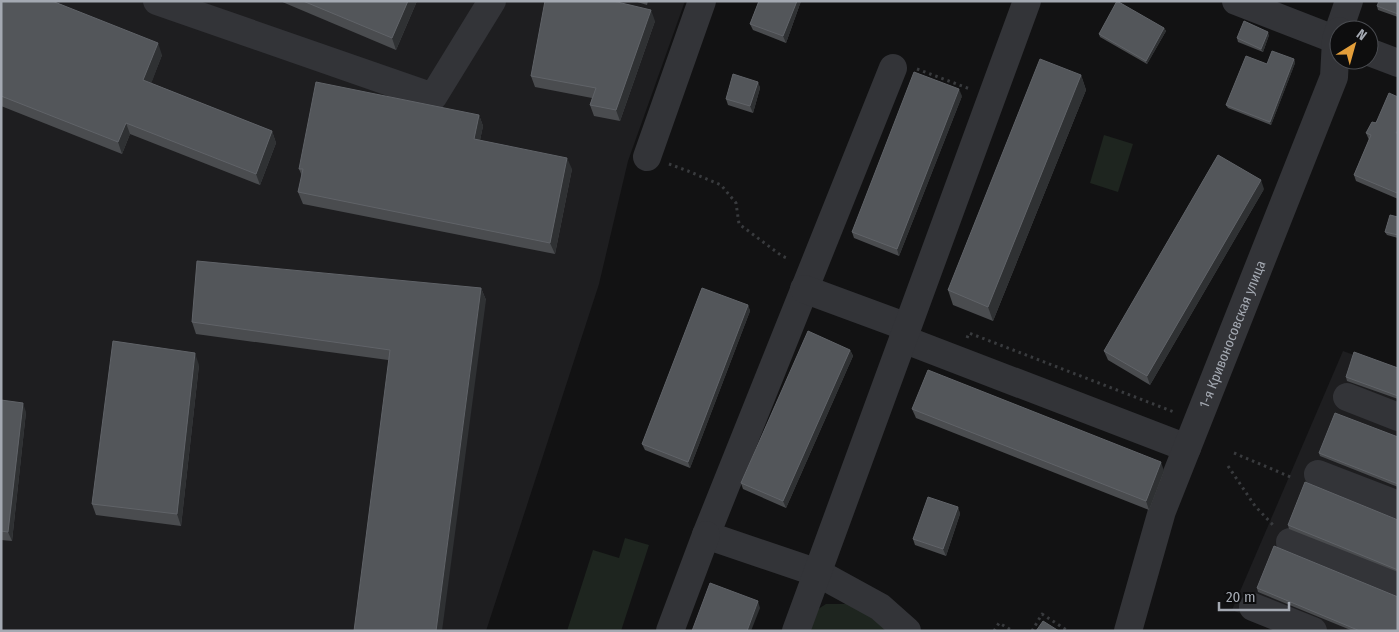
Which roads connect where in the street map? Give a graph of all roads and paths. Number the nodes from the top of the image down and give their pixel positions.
1 (157, 1) edge
2 (492, 1) edge
3 (702, 1) edge
4 (1026, 1) edge
5 (1236, 1) edge
6 (1349, 1) edge
7 (1343, 20) edge
8 (1329, 33) edge
9 (1379, 56) edge
10 (1398, 63) edge
11 (894, 68) joint
12 (1335, 70) edge
13 (991, 97) junction
14 (647, 157) joint
15 (808, 279) junction
16 (905, 333) junction
17 (959, 360) junction
18 (1347, 397) dead end
19 (1180, 414) dead end
20 (1398, 417) edge
21 (1187, 448) junction
22 (1234, 453) dead end
23 (1228, 466) dead end
24 (1318, 474) joint
25 (1398, 505) edge
26 (706, 535) junction
27 (1290, 542) joint
28 (818, 573) junction
29 (1398, 585) edge
30 (1253, 607) dead end
31 (670, 631) edge
32 (796, 631) edge
33 (907, 631) edge
34 (994, 631) edge
35 (1012, 631) edge
36 (1032, 631) edge
37 (1068, 631) edge
38 (1128, 631) edge
39 (1313, 631) edge

1 - 2 street
3 - 14 street
4 - 13 street
5 - 8 street
6 - 7 street, 1-я Кривоносовская улица
9 - 10 street
11 - 13 path
11 - 15 street
12 - 21 street, 1-я Кривоносовская улица
13 - 16 street
14 - 15 path
15 - 16 street
15 - 26 street
16 - 17 street
16 - 28 street
17 - 19 path
17 - 21 street
18 - 20 street
21 - 38 street, 1-я Кривоносовская улица
22 - 24 path
23 - 27 path
24 - 25 street
26 - 28 street
26 - 31 street
27 - 29 street
28 - 32 street
28 - 33 street
30 - 39 street
34 - 35 path
36 - 37 path

